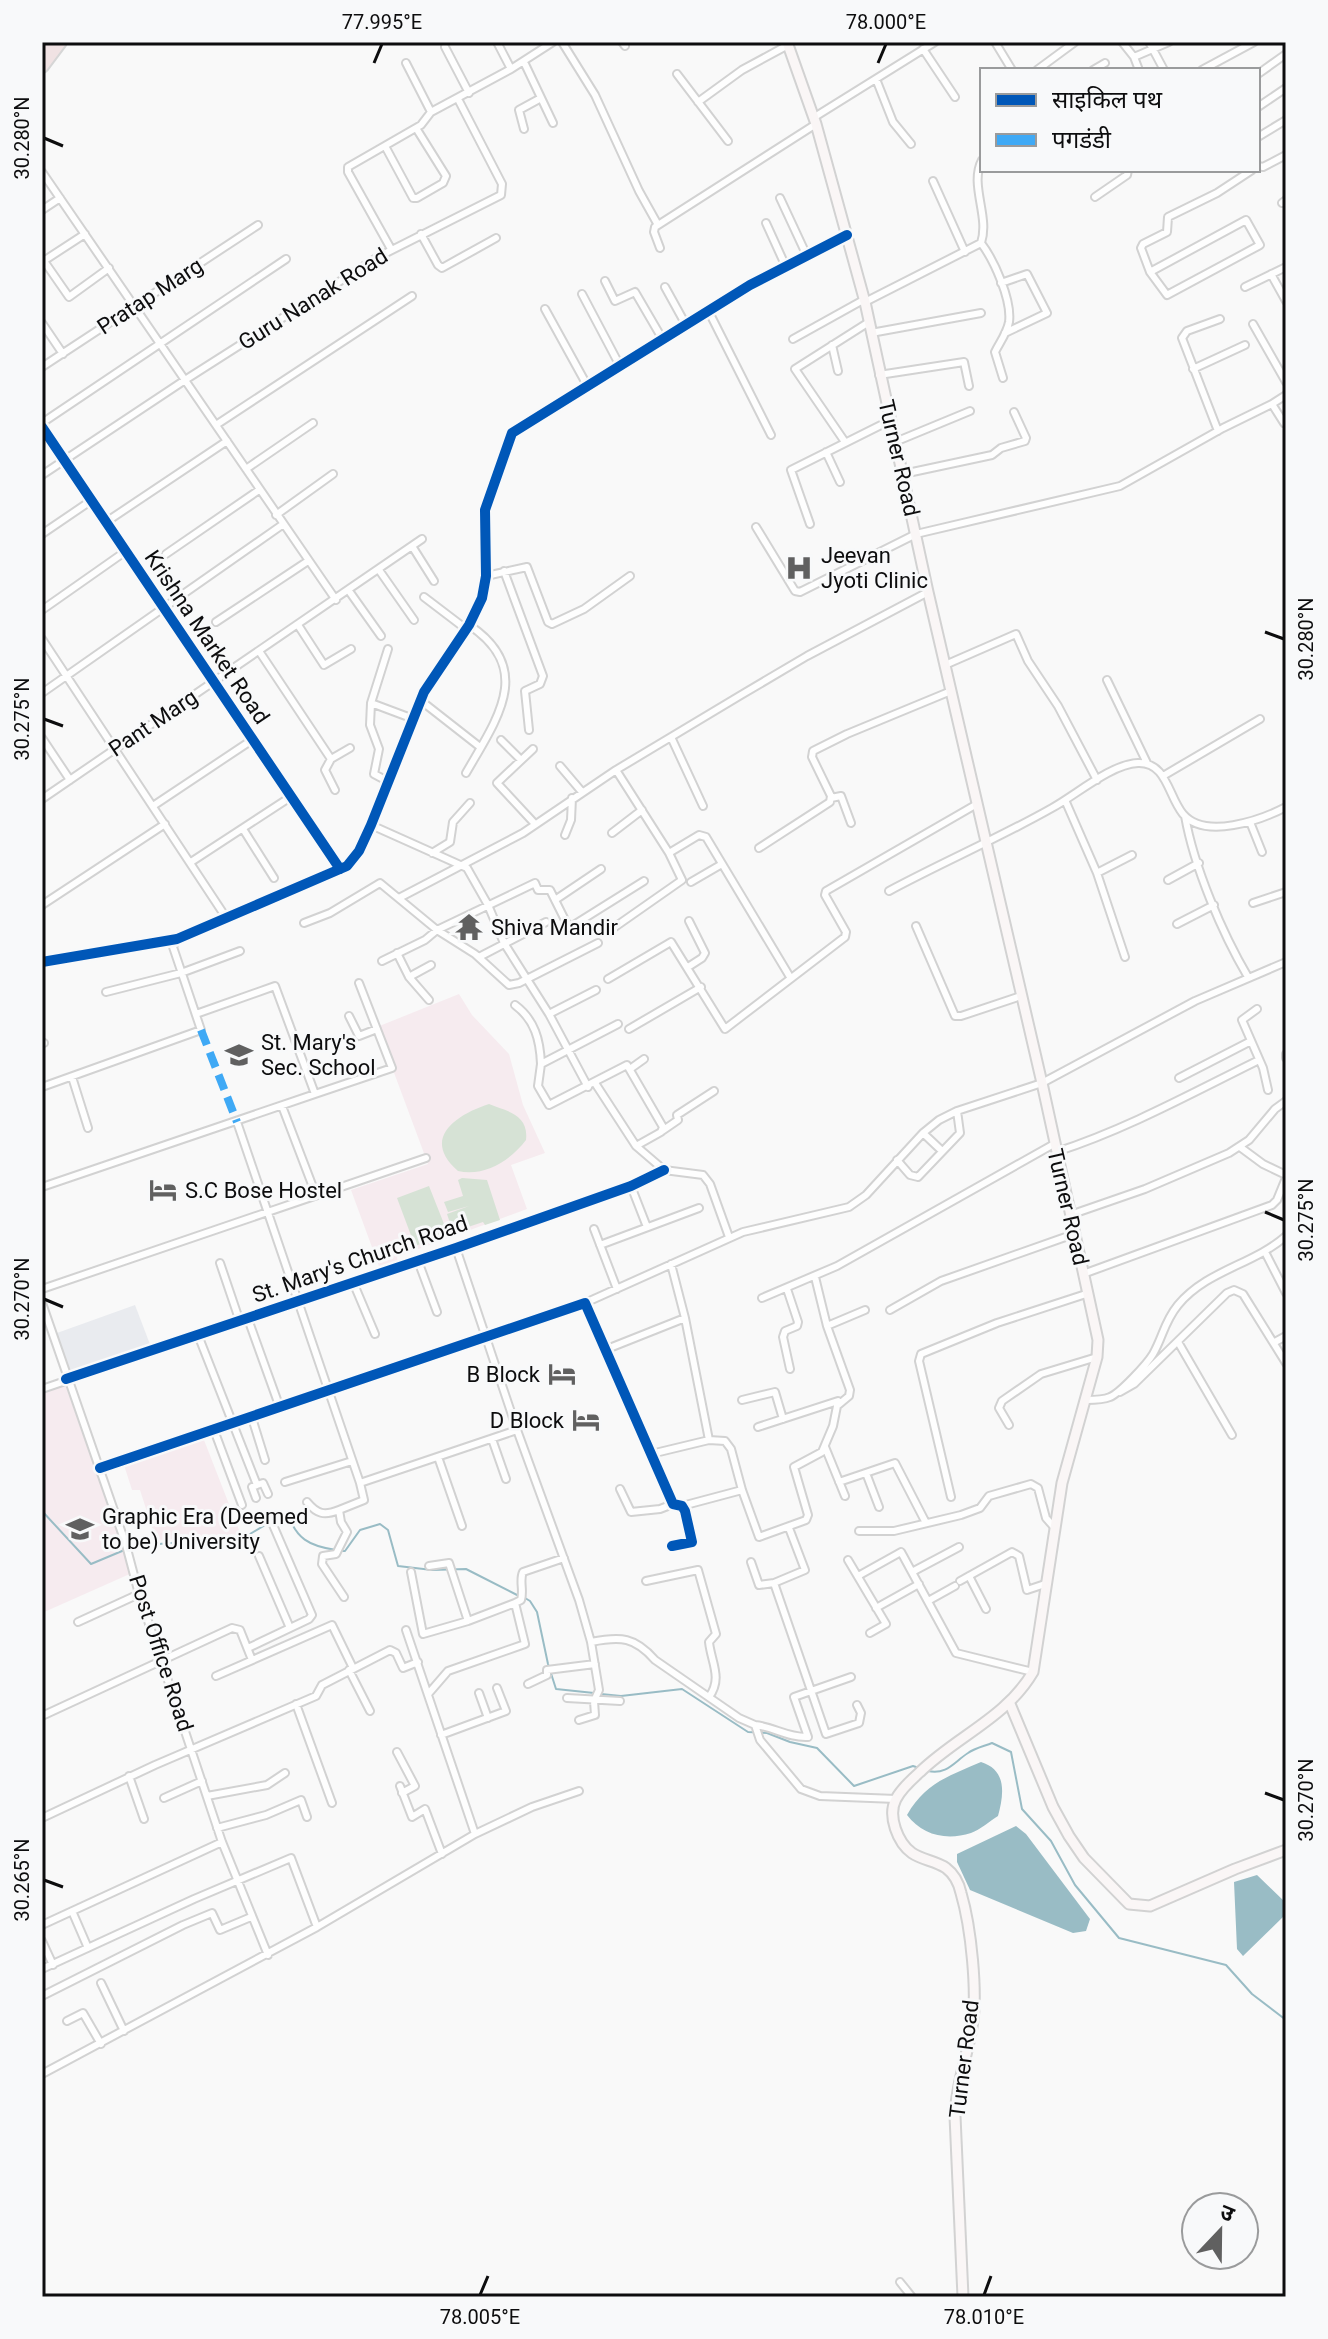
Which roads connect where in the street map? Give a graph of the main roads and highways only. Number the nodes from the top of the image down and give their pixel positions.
1 (60, 42) edge
2 (787, 44) edge
3 (42, 66) edge
4 (1010, 1704) junction
5 (1286, 1850) edge
6 (963, 2297) edge

1 - 3 highway
2 - 4 main road, Turner Road
4 - 5 main road
4 - 6 main road, Turner Road

